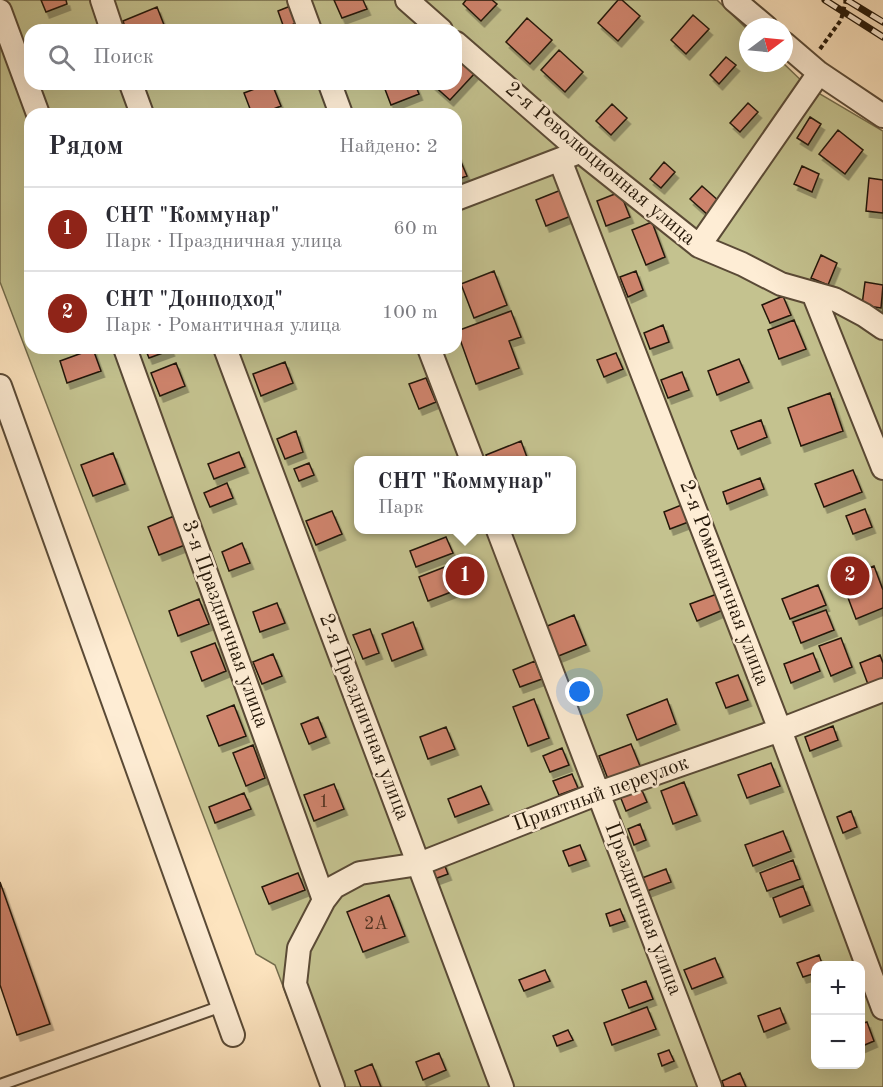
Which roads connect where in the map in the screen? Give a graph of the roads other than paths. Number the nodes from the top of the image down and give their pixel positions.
1 (102, 0) edge
2 (299, 0) edge
3 (406, 0) edge
4 (734, 0) edge
5 (0, 11) edge
6 (755, 18) edge
7 (110, 24) edge
8 (308, 24) edge
9 (434, 24) edge
10 (462, 48) edge
11 (793, 48) edge
12 (818, 63) junction
13 (24, 76) edge
14 (29, 90) edge
15 (133, 90) edge
16 (332, 90) edge
17 (36, 108) edge
18 (140, 108) edge
19 (339, 108) edge
20 (883, 116) edge
21 (581, 152) junction
22 (560, 159) junction
23 (462, 197) edge
24 (699, 246) junction
25 (813, 293) junction
26 (883, 328) edge
27 (127, 354) edge
28 (227, 354) edge
29 (431, 354) edge
30 (0, 386) edge
31 (470, 456) edge
32 (883, 468) edge
33 (500, 534) edge
34 (883, 690) edge
35 (780, 730) junction
36 (599, 793) junction
37 (419, 864) junction
38 (324, 900) junction
39 (222, 1006) junction
40 (883, 1008) edge
41 (233, 1035) dead end
42 (0, 1085) edge
43 (333, 1087) edge
44 (502, 1087) edge
45 (710, 1087) edge

1 - 7 street
2 - 8 street
3 - 9 street
4 - 6 street
5 - 13 street
10 - 21 street, 2-я Революционная улица
11 - 12 street
12 - 20 street
12 - 24 street
14 - 17 street
15 - 18 street
16 - 19 street
21 - 22 street
21 - 24 street, 2-я Революционная улица
22 - 23 street
22 - 35 street, 2-я Романтичная улица
24 - 25 street, 2-я Революционная улица
25 - 26 street, 2-я Революционная улица
25 - 32 street
27 - 38 street, 3-я Праздничная улица
28 - 37 street, 2-я Праздничная улица
29 - 31 street
30 - 39 street
33 - 36 street, Праздничная улица
34 - 35 street, Приятный переулок
35 - 36 street, Приятный переулок
35 - 40 street, 2-я Романтичная улица
36 - 37 street, Приятный переулок
36 - 45 street, Праздничная улица
37 - 38 street, Приятный переулок
37 - 44 street, 2-я Праздничная улица
38 - 43 street
39 - 41 street
39 - 42 lane

